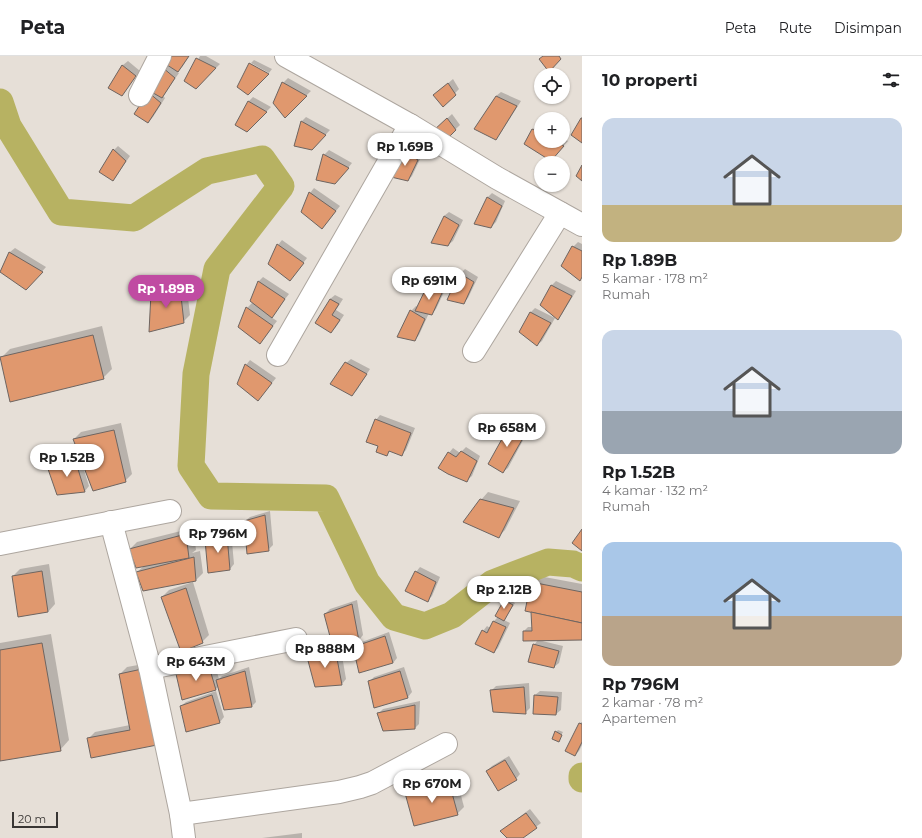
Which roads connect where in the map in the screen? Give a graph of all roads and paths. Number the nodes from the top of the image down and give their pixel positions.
1 (160, 56) edge
2 (297, 59) edge
3 (140, 95) dead end
4 (410, 125) junction
5 (560, 213) junction
6 (582, 225) edge
7 (474, 352) dead end
8 (278, 355) dead end
9 (170, 511) dead end
10 (110, 522) junction
11 (0, 544) edge
12 (296, 640) dead end
13 (150, 668) junction
14 (446, 744) dead end
15 (181, 814) junction
16 (184, 838) edge

1 - 3 street
2 - 4 street
4 - 5 street
4 - 8 street
5 - 6 street
5 - 7 street
9 - 10 street
10 - 11 street
10 - 13 street
12 - 13 street
13 - 15 street
14 - 15 street
15 - 16 street

